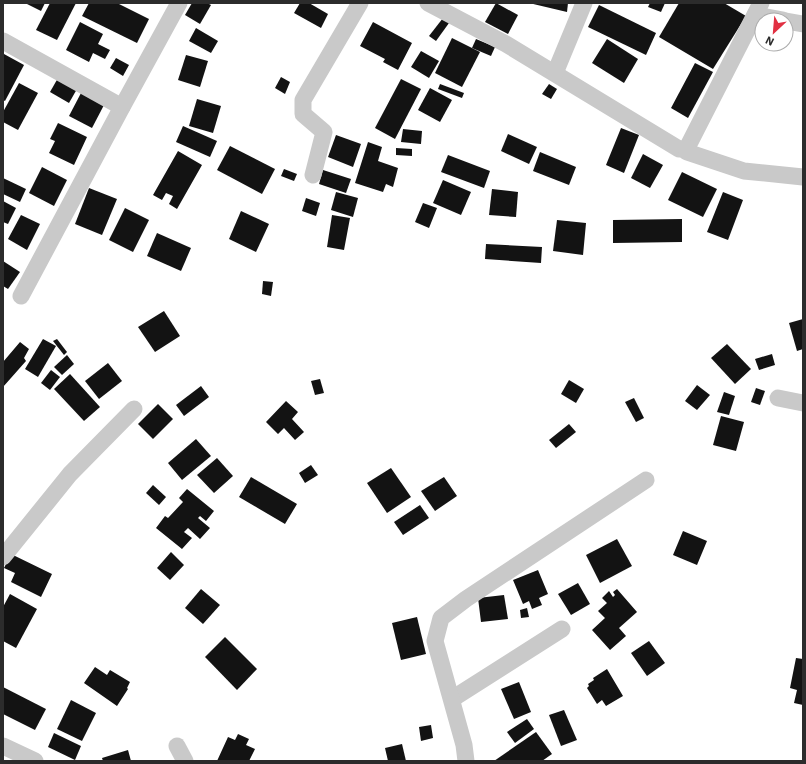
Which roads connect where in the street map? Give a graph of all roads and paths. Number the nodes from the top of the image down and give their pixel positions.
1 (179, 3) edge
2 (360, 3) edge
3 (428, 3) edge
4 (584, 3) edge
5 (758, 9) edge
6 (3, 41) edge
7 (555, 73) junction
8 (122, 107) junction
9 (688, 148) junction
10 (313, 175) dead end
11 (803, 177) edge
12 (21, 296) dead end
13 (778, 398) dead end
14 (803, 403) edge
15 (134, 409) dead end
16 (646, 480) dead end
17 (3, 557) edge
18 (562, 629) dead end
19 (452, 699) junction
20 (3, 746) edge
21 (177, 746) dead end
22 (35, 761) edge
23 (185, 761) edge
24 (466, 761) edge

1 - 8 street
2 - 10 street
3 - 7 street
4 - 7 street
5 - 9 street
6 - 8 street
7 - 9 street
8 - 12 street
9 - 11 street
13 - 14 street
15 - 17 street
16 - 19 street
18 - 19 street
19 - 24 street
20 - 22 street
21 - 23 street

